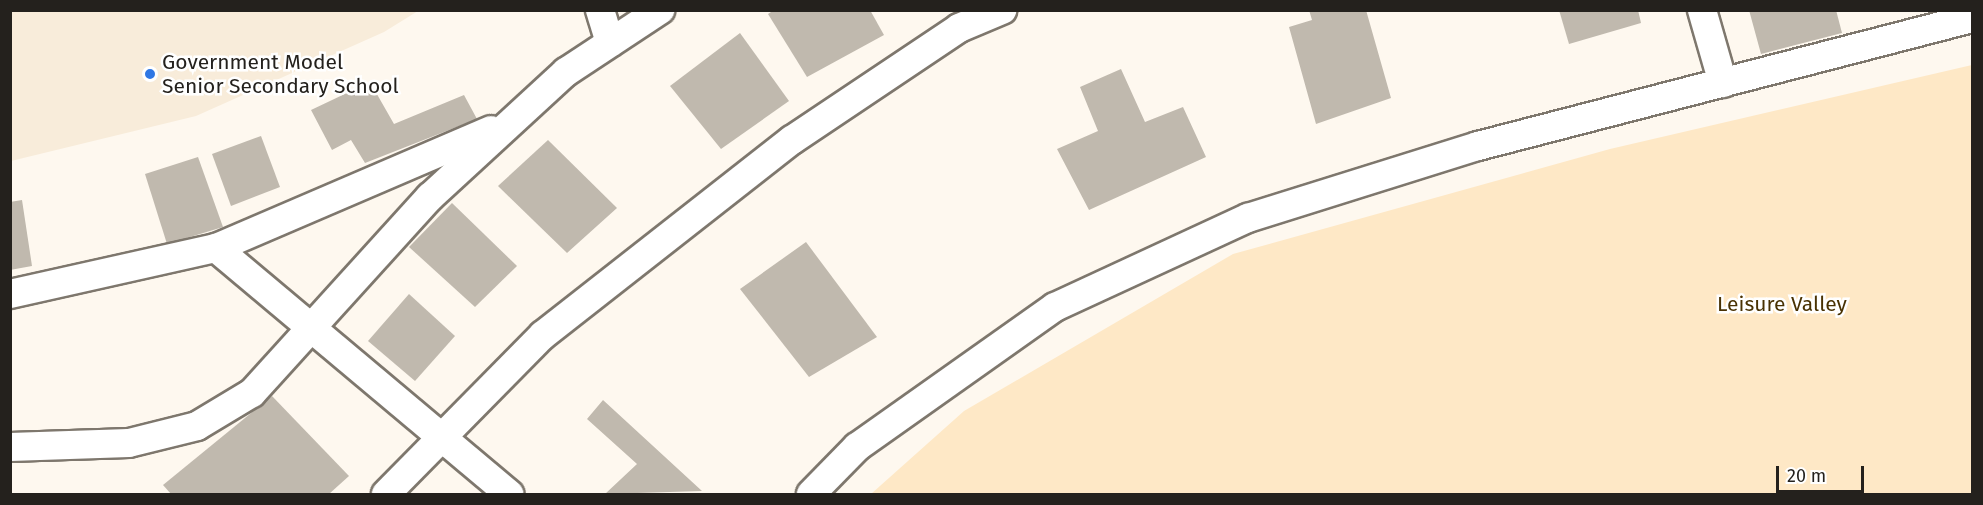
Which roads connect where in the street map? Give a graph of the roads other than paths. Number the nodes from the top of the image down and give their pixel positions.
1 (600, 10) edge
2 (660, 10) edge
3 (1002, 10) edge
4 (1702, 10) edge
5 (1972, 18) edge
6 (610, 44) junction
7 (1723, 83) junction
8 (513, 121) junction
9 (216, 248) junction
10 (10, 294) edge
11 (311, 328) junction
12 (444, 440) junction
13 (10, 447) edge
14 (386, 495) edge
15 (509, 495) edge
16 (811, 495) edge

1 - 6 street
2 - 6 street
3 - 12 street
4 - 7 street
5 - 7 street
6 - 8 street
7 - 16 street
8 - 9 street
8 - 11 street
9 - 10 street
9 - 11 street
11 - 12 street
11 - 13 street
12 - 14 street
12 - 15 street

